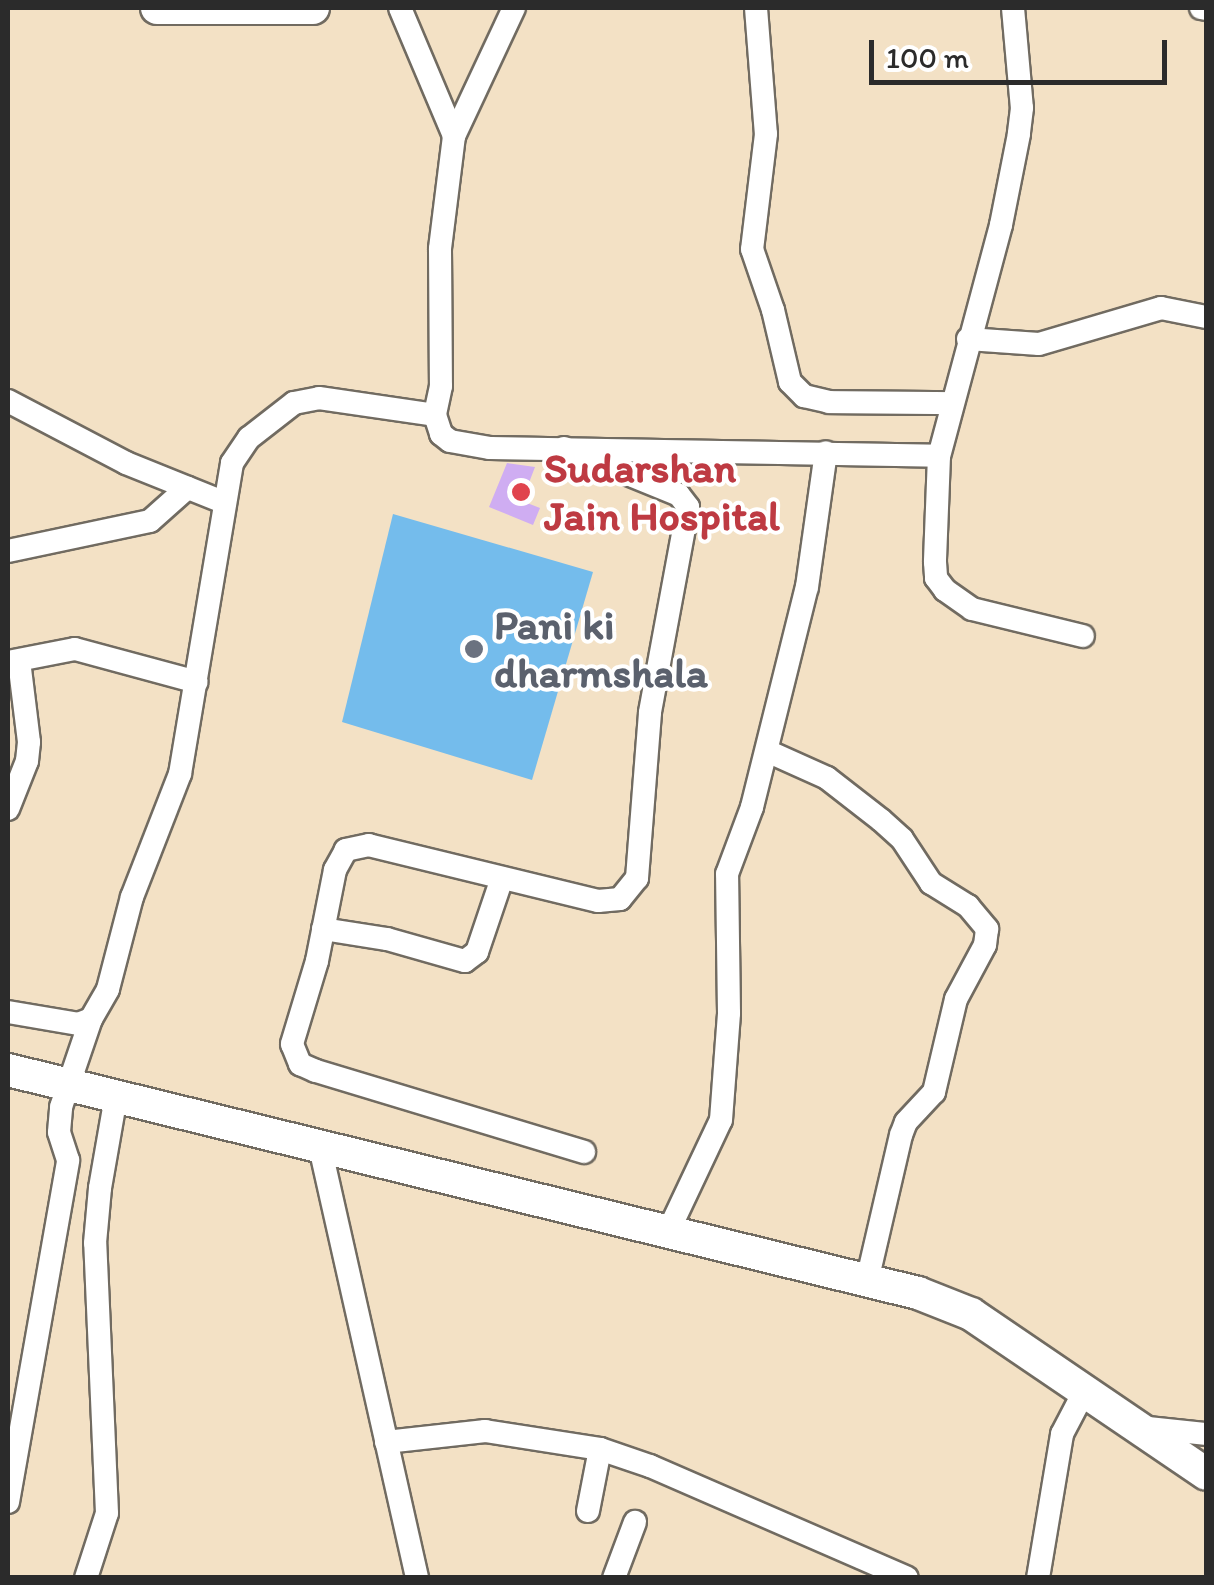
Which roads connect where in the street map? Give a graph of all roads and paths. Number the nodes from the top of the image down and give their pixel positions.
1 (157, 8) edge
2 (313, 8) edge
3 (400, 8) edge
4 (514, 8) edge
5 (756, 8) edge
6 (1013, 8) edge
7 (454, 136) junction
8 (1206, 317) edge
9 (968, 339) junction
10 (8, 401) edge
11 (952, 402) junction
12 (435, 415) junction
13 (564, 448) junction
14 (826, 452) junction
15 (940, 456) junction
16 (187, 488) junction
17 (223, 502) junction
18 (8, 550) edge
19 (1084, 636) dead end
20 (13, 661) edge
21 (197, 682) junction
22 (766, 751) junction
23 (8, 809) edge
24 (502, 878) junction
25 (323, 929) junction
26 (8, 1012) edge
27 (91, 1020) junction
28 (8, 1070) edge
29 (66, 1084) junction
30 (116, 1096) junction
31 (320, 1147) junction
32 (584, 1152) dead end
33 (668, 1232) junction
34 (867, 1281) junction
35 (1084, 1392) junction
36 (1134, 1426) junction
37 (1206, 1434) edge
38 (386, 1442) junction
39 (600, 1449) junction
40 (1206, 1474) edge
41 (8, 1502) edge
42 (588, 1511) dead end
43 (636, 1522) dead end
44 (86, 1578) edge
45 (417, 1578) edge
46 (614, 1578) edge
47 (906, 1578) edge
48 (1038, 1578) edge

1 - 2 main road
3 - 7 street
4 - 7 street
5 - 11 street
6 - 9 street
7 - 12 street
8 - 9 street
9 - 11 street
10 - 16 street
11 - 15 street
12 - 13 street
12 - 17 street
13 - 14 street
13 - 24 street
14 - 15 street
14 - 22 street
15 - 19 street
16 - 17 street
16 - 18 street
17 - 21 street
20 - 21 street
20 - 23 street
21 - 27 street
22 - 33 street
22 - 34 street
24 - 25 street
24 - 25 street
25 - 32 street
26 - 27 street
27 - 29 street
28 - 29 main road
29 - 30 main road
29 - 41 street
30 - 31 main road
30 - 44 street
31 - 33 main road
31 - 38 street
33 - 34 main road
34 - 35 main road
35 - 36 main road
35 - 48 street
36 - 37 street
36 - 40 main road
38 - 39 street
38 - 45 street
39 - 42 street
39 - 47 street
43 - 46 street

